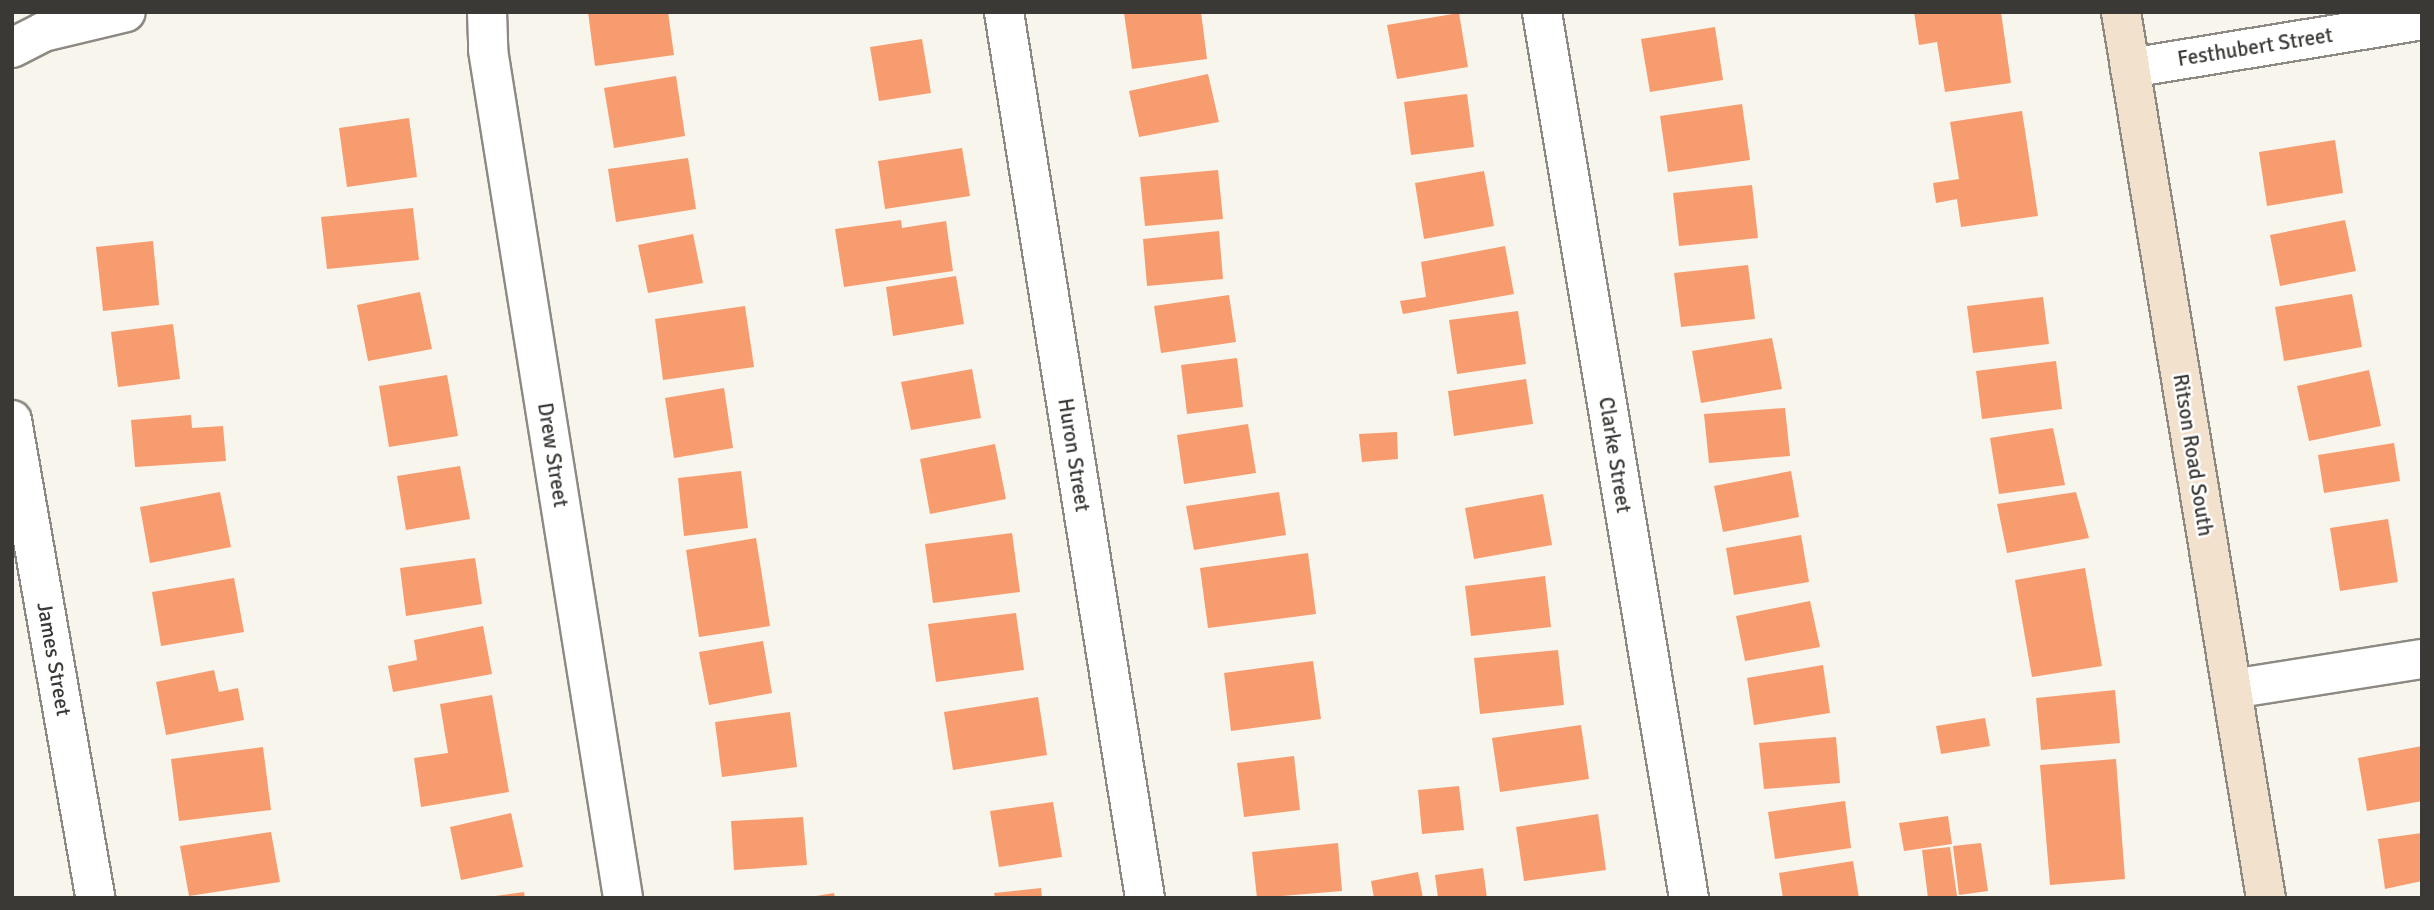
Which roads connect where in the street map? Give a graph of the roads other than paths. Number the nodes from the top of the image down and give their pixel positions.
1 (126, 12) edge
2 (487, 12) edge
3 (1004, 12) edge
4 (1542, 12) edge
5 (2121, 12) edge
6 (2422, 20) edge
7 (12, 48) edge
8 (2130, 68) junction
9 (12, 420) edge
10 (2422, 659) edge
11 (2232, 689) junction
12 (95, 898) edge
13 (624, 898) edge
14 (1145, 898) edge
15 (1689, 898) edge
16 (2266, 898) edge

1 - 7 street
2 - 13 street, Drew Street
3 - 14 street, Huron Street
4 - 15 street, Clarke Street
5 - 8 main road, Ritson Road South
6 - 8 street, Festhubert Street
8 - 11 main road, Ritson Road South
9 - 12 street, James Street
10 - 11 street
11 - 16 main road, Ritson Road South

